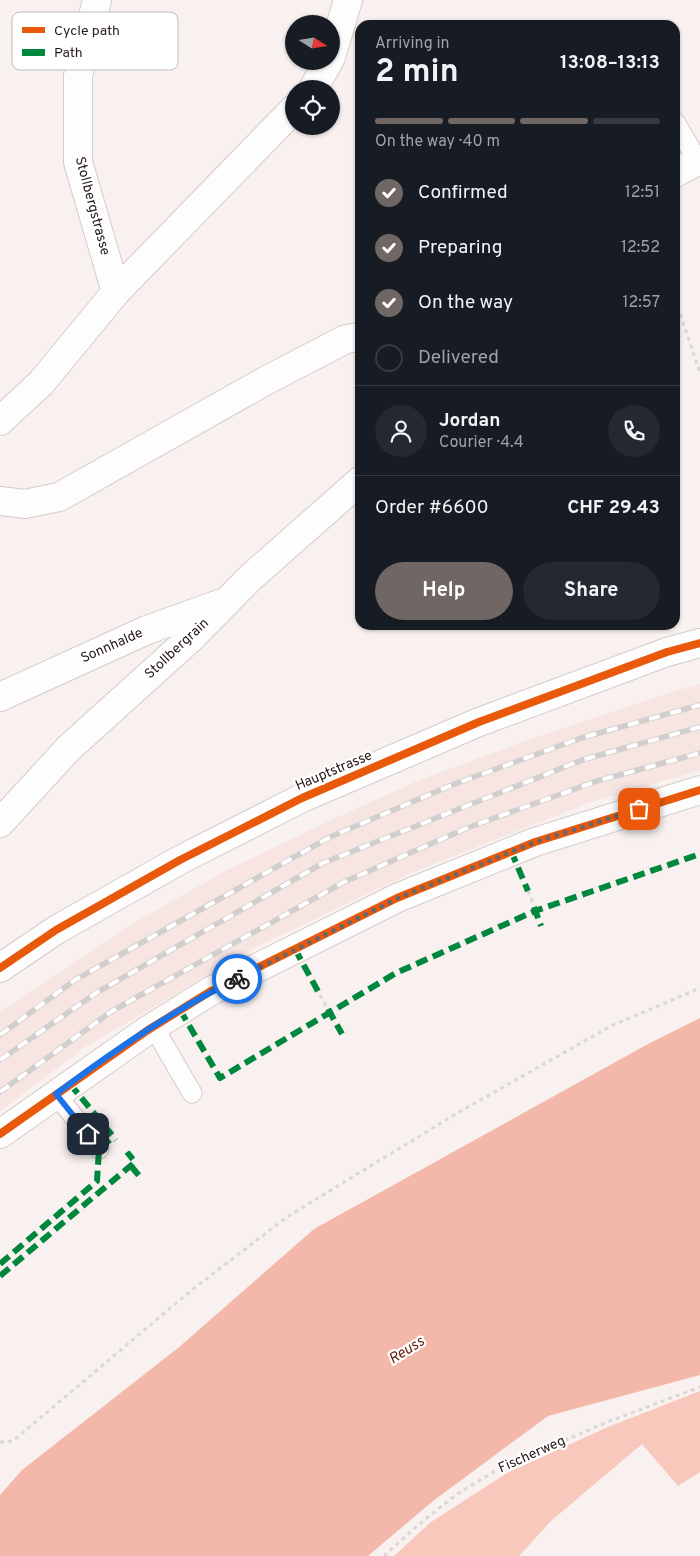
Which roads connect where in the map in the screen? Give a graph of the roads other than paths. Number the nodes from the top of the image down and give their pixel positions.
1 (348, 0) edge
2 (340, 27) edge
3 (79, 70) edge
4 (285, 118) edge
5 (680, 135) edge
6 (691, 164) edge
7 (116, 292) junction
8 (355, 338) edge
9 (0, 421) edge
10 (355, 485) edge
11 (0, 501) edge
12 (227, 602) junction
13 (700, 642) edge
14 (0, 697) edge
15 (700, 790) edge
16 (0, 823) edge
17 (0, 968) edge
18 (153, 1026) junction
19 (192, 1093) dead end
20 (56, 1094) junction
21 (0, 1134) edge
22 (99, 1149) dead end

1 - 2 street
3 - 7 street, Stollbergstrasse
4 - 7 street
5 - 6 lane
7 - 9 street
8 - 11 street
10 - 12 street, Stollbergrain
12 - 14 street, Sonnhalde
12 - 16 street, Stollbergrain
13 - 17 street, Hauptstrasse
15 - 18 street
18 - 19 lane
18 - 20 street
20 - 21 street
20 - 22 lane

